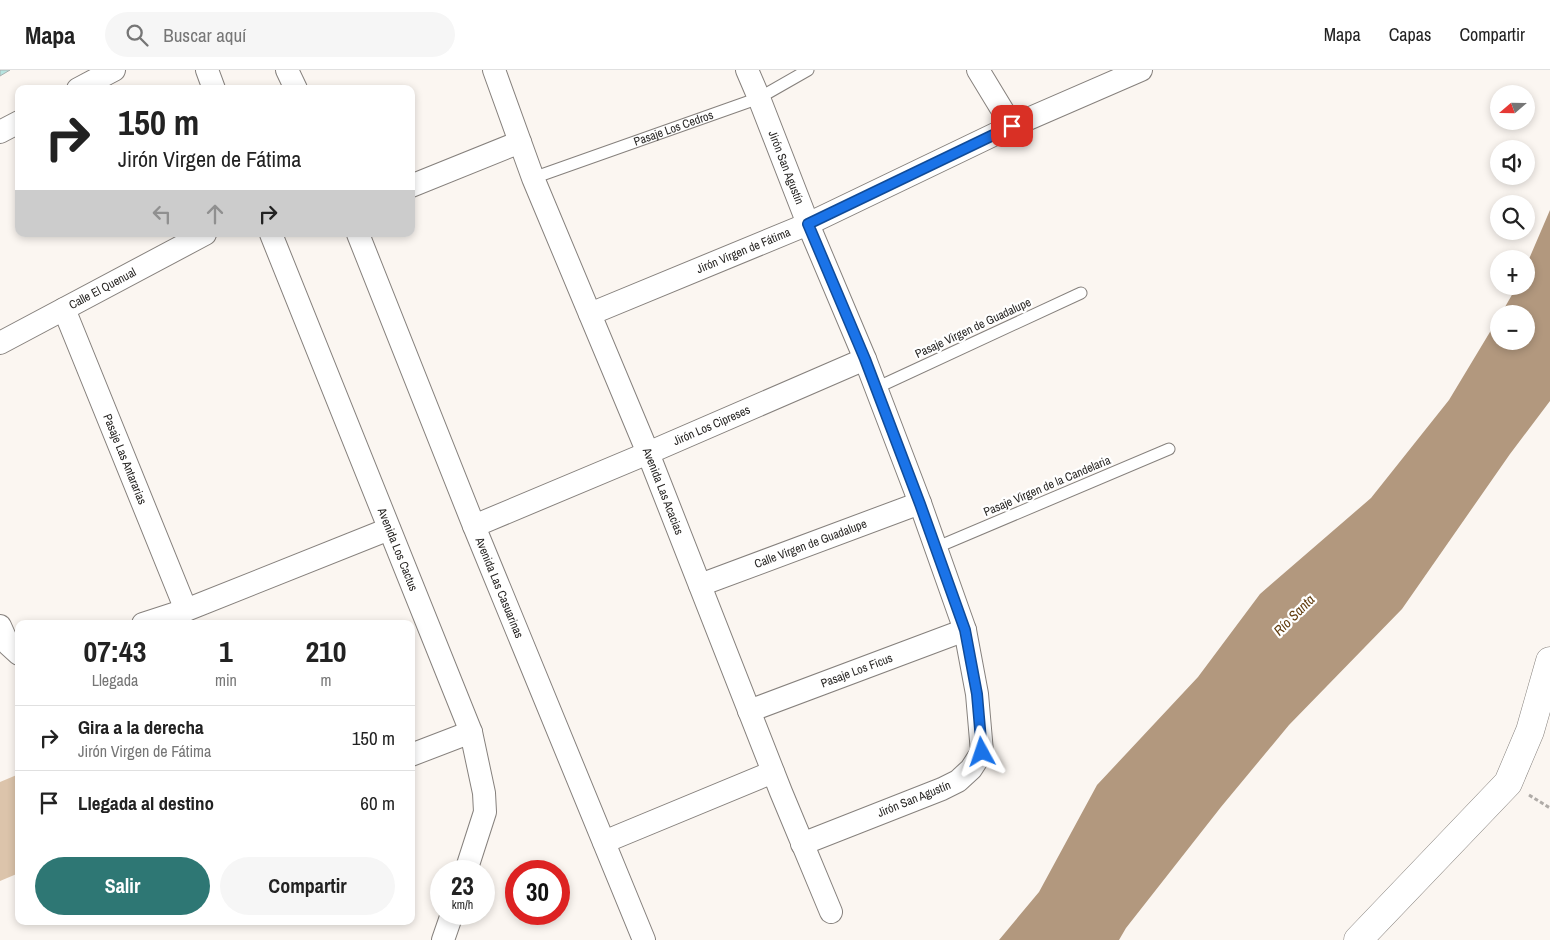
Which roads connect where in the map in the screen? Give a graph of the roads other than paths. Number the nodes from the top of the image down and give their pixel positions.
1 (114, 70) edge
2 (207, 70) edge
3 (287, 70) edge
4 (494, 70) edge
5 (747, 70) edge
6 (808, 70) edge
7 (978, 70) edge
8 (1141, 70) edge
9 (86, 85) edge
10 (213, 85) edge
11 (294, 85) edge
12 (759, 98) junction
13 (15, 124) edge
14 (1012, 126) junction
15 (0, 132) edge
16 (520, 142) junction
17 (533, 178) junction
18 (415, 184) edge
19 (808, 224) junction
20 (199, 237) edge
21 (272, 237) edge
22 (359, 237) edge
23 (1081, 292) dead end
24 (64, 309) junction
25 (590, 314) junction
26 (0, 344) edge
27 (865, 359) junction
28 (876, 388) junction
29 (1169, 449) dead end
30 (648, 453) junction
31 (920, 504) junction
32 (474, 526) junction
33 (389, 529) junction
34 (936, 548) junction
35 (700, 585) junction
36 (186, 610) junction
37 (155, 620) edge
38 (0, 626) edge
39 (965, 630) junction
40 (15, 650) edge
41 (1550, 661) edge
42 (749, 711) junction
43 (471, 732) junction
44 (415, 753) edge
45 (773, 772) junction
46 (604, 842) junction
47 (802, 844) junction
48 (470, 860) edge
49 (831, 912) dead end
50 (448, 925) edge
51 (443, 940) edge
52 (644, 940) edge
53 (1358, 940) edge

1 - 9 street
2 - 10 street
3 - 11 street
4 - 16 street, Avenida Las Acacias
5 - 12 street, Jirón San Agustín
6 - 12 lane, Pasaje Los Cedros
7 - 14 street
8 - 14 street, Jirón Virgen de Fátima
12 - 17 lane, Pasaje Los Cedros
12 - 19 street, Jirón San Agustín
13 - 15 street
14 - 19 street, Jirón Virgen de Fátima
16 - 17 street, Avenida Las Acacias
16 - 18 street
17 - 25 street, Avenida Las Acacias
19 - 25 street, Jirón Virgen de Fátima
19 - 27 street, Jirón San Agustín
20 - 24 street, Calle El Quenual
21 - 33 street, Avenida Los Cactus
22 - 32 street, Avenida Las Casuarinas
23 - 28 lane, Pasaje Virgen de Guadalupe
24 - 26 street, Calle El Quenual
24 - 36 street, Pasaje Las Antararias
25 - 30 street, Avenida Las Acacias
27 - 28 street, Jirón San Agustín
27 - 30 street, Jirón Los Cipreses
28 - 31 street, Jirón San Agustín
29 - 34 lane, Pasaje Virgen de la Candelaria
30 - 32 street, Jirón Los Cipreses
30 - 35 street, Avenida Las Acacias
31 - 34 street, Jirón San Agustín
31 - 35 street, Calle Virgen de Guadalupe
32 - 46 street, Avenida Las Casuarinas
33 - 36 street
33 - 43 street, Avenida Los Cactus
34 - 39 street, Jirón San Agustín
35 - 42 street, Avenida Las Acacias
36 - 37 street
38 - 40 street
39 - 42 street, Pasaje Los Ficus
39 - 47 street, Jirón San Agustín
41 - 53 main road
42 - 45 street, Avenida Las Acacias
43 - 44 street
43 - 48 street, Avenida Los Cactus
45 - 46 street
45 - 47 street, Avenida Las Acacias
46 - 52 street, Avenida Las Casuarinas
47 - 49 street, Avenida Las Acacias
50 - 51 street

